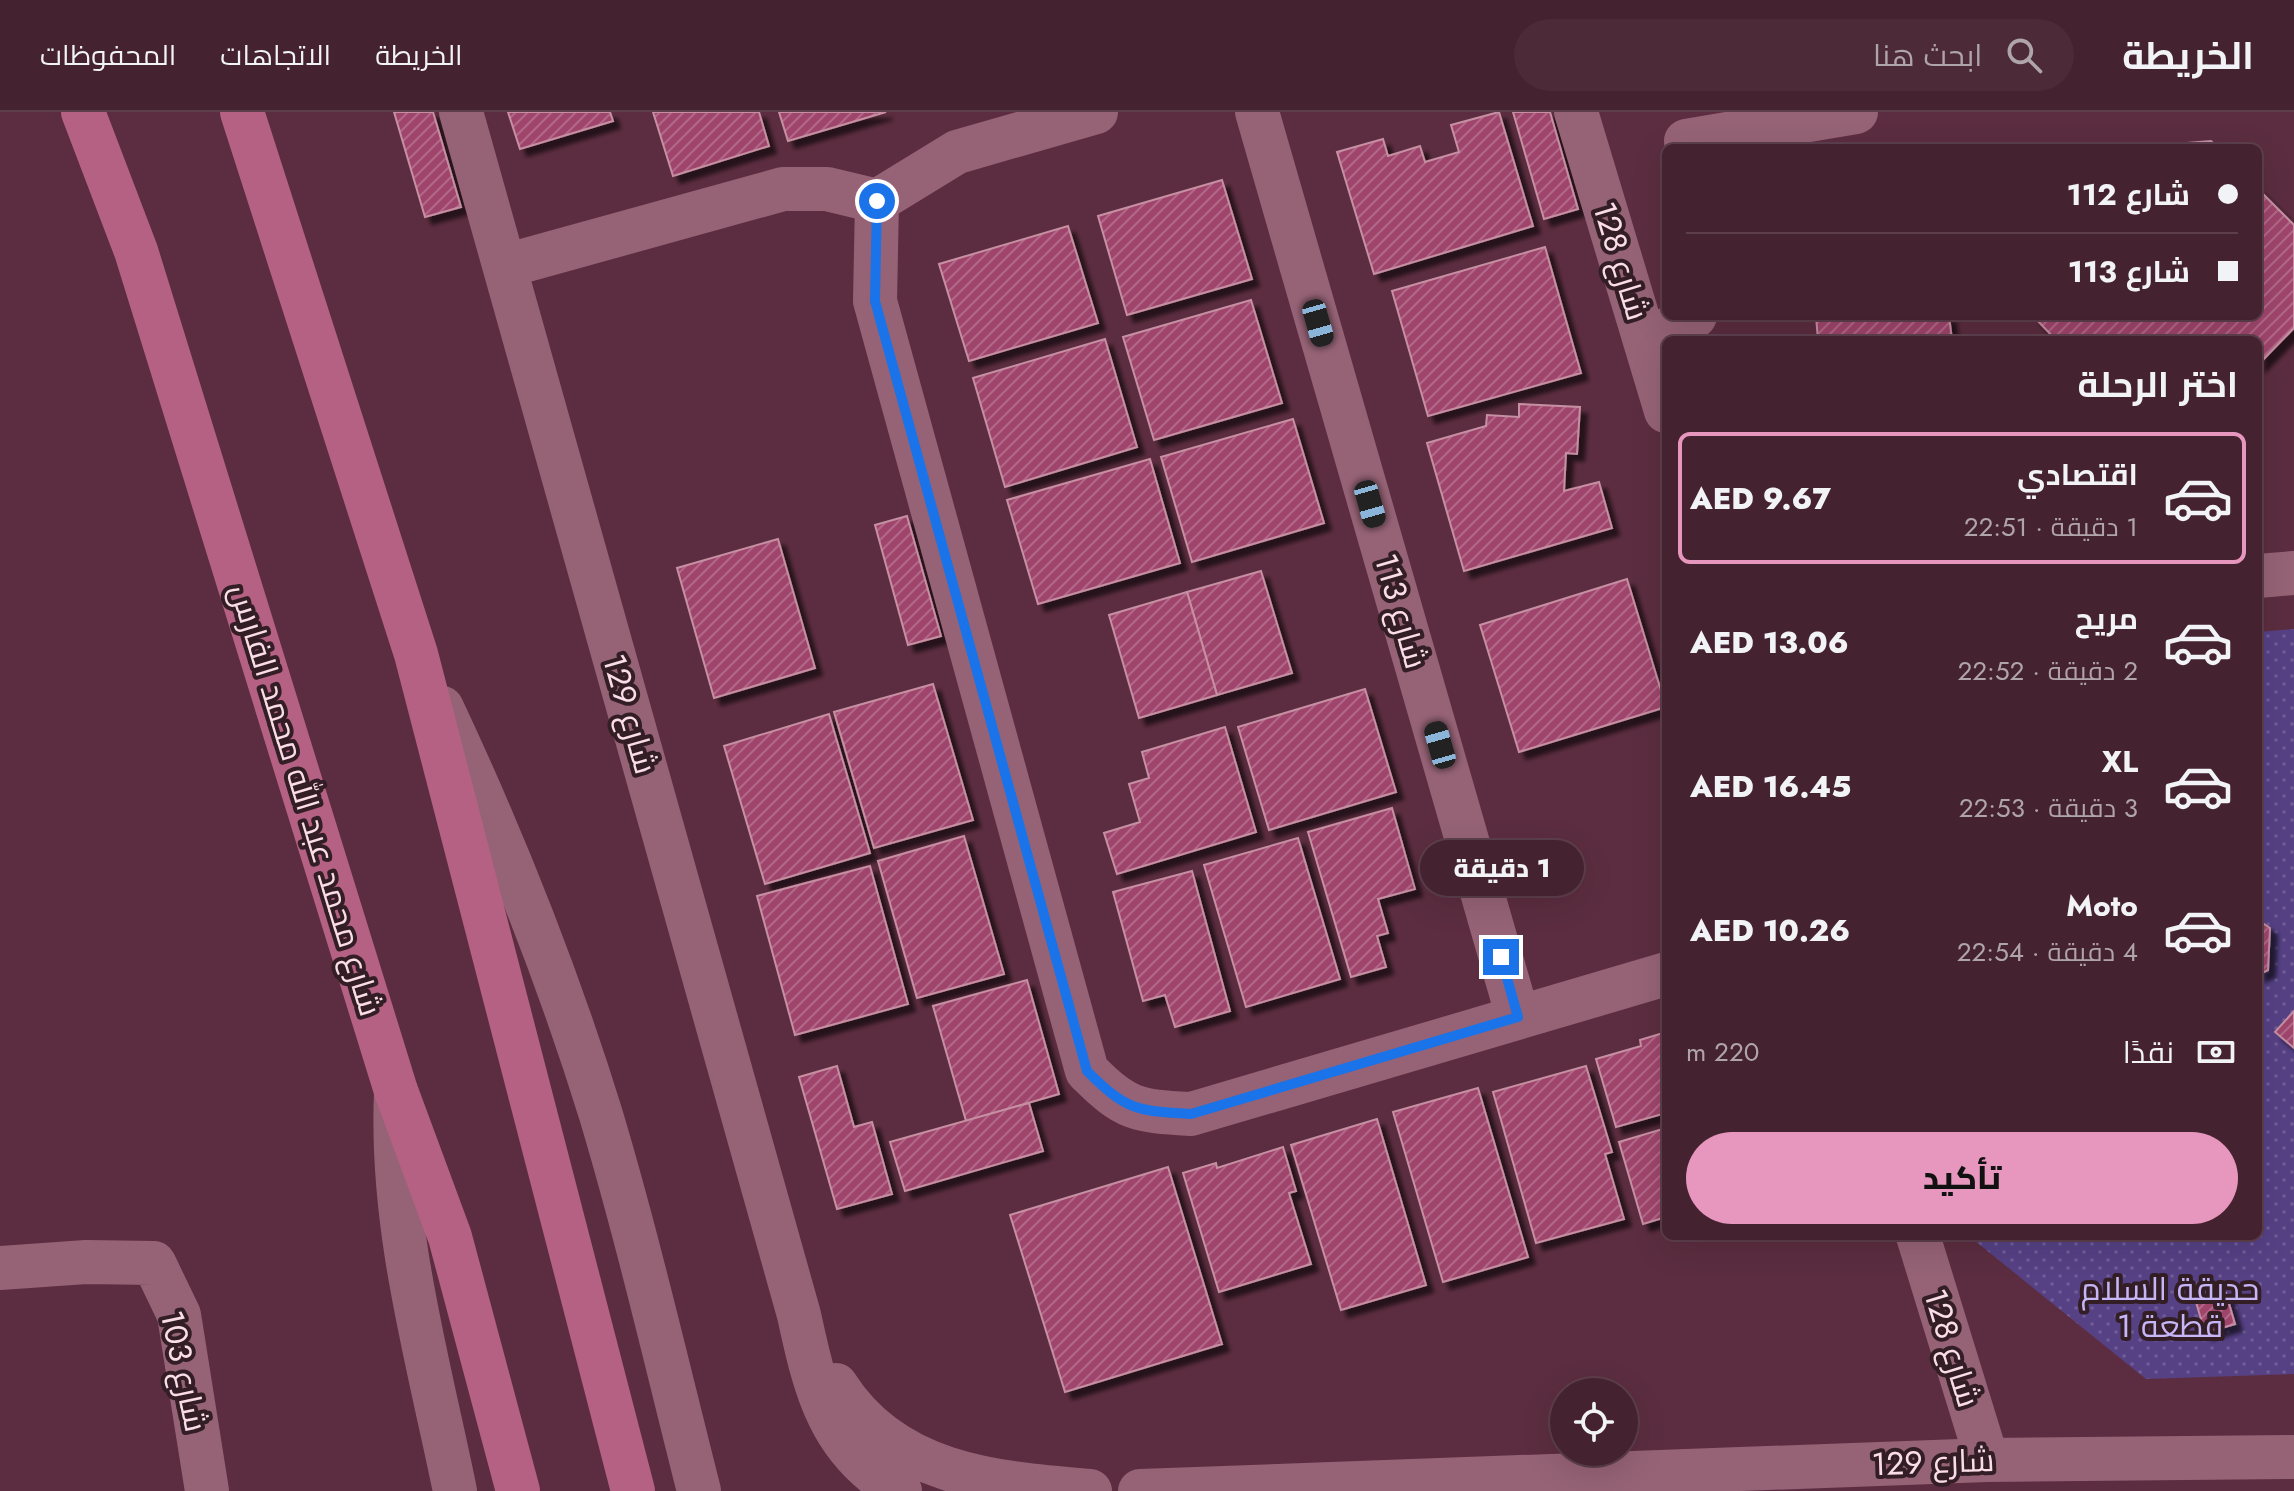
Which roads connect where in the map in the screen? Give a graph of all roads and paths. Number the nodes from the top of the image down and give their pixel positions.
1 (83, 112) edge
2 (106, 112) edge
3 (242, 112) edge
4 (461, 112) edge
5 (1096, 112) edge
6 (1257, 112) edge
7 (1576, 112) edge
8 (1856, 112) edge
9 (1684, 134) edge
10 (877, 201) junction
11 (136, 251) junction
12 (505, 266) junction
13 (1687, 320) edge
14 (1645, 340) junction
15 (1662, 397) edge
16 (2294, 573) edge
17 (2262, 576) edge
18 (416, 654) junction
19 (1662, 975) edge
20 (1518, 1017) junction
21 (396, 1091) junction
22 (1919, 1240) edge
23 (0, 1268) edge
24 (799, 1315) junction
25 (2294, 1457) edge
26 (1987, 1460) junction
27 (1228, 1489) edge
28 (207, 1491) edge
29 (455, 1491) edge
30 (518, 1491) edge
31 (633, 1491) edge
32 (699, 1491) edge
33 (900, 1491) edge
34 (1090, 1491) edge
35 (1140, 1491) edge

1 - 11 main road, شارع محمد عبد الله محمد الفارس
2 - 11 main road
3 - 18 main road
4 - 12 street, شارع 129
5 - 10 street
6 - 20 street, شارع 113
7 - 14 street, شارع 128
8 - 9 street
10 - 12 street
10 - 20 street
11 - 21 main road, شارع محمد عبد الله محمد الفارس
12 - 24 street, شارع 129
13 - 14 street
14 - 15 street, شارع 128
16 - 17 street
18 - 31 main road
18 - 32 street
19 - 20 street
21 - 29 street
21 - 30 main road, شارع محمد عبد الله محمد الفارس
22 - 26 street, شارع 128
23 - 28 street, شارع 103
24 - 33 street, شارع 129
24 - 34 street, شارع 129
25 - 26 street, شارع 129
26 - 27 street, شارع 129
27 - 35 street, شارع 129

